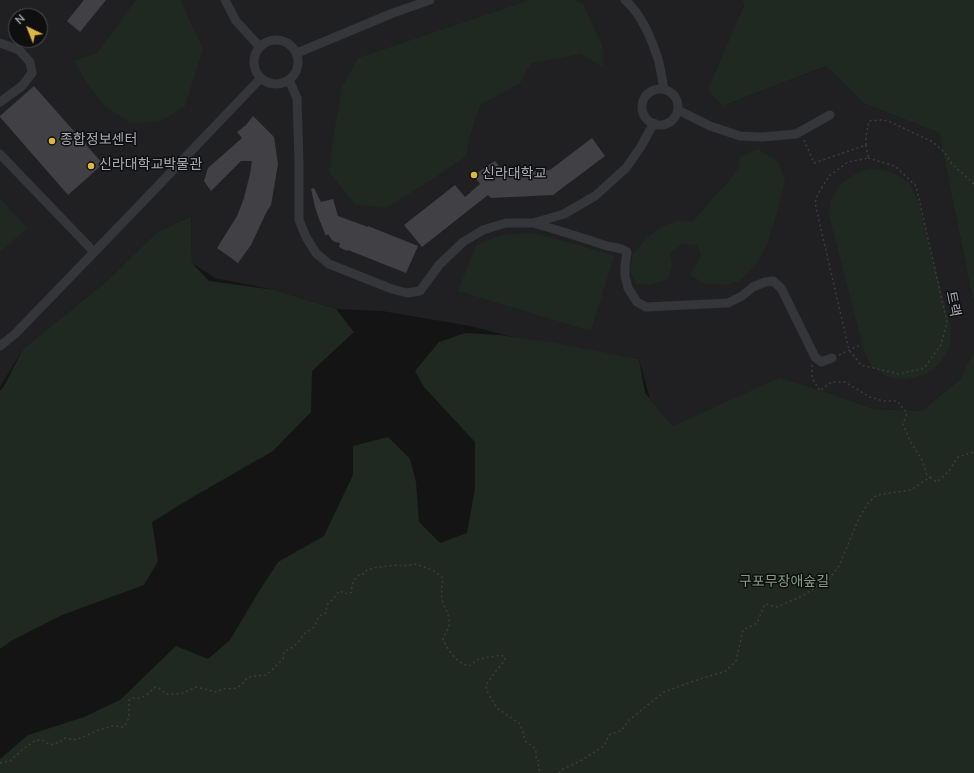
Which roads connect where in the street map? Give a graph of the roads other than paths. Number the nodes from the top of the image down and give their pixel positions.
1 (225, 0) edge
2 (430, 0) edge
3 (625, 0) edge
4 (0, 43) edge
5 (260, 47) junction
6 (297, 53) junction
7 (261, 78) junction
8 (289, 80) junction
9 (664, 89) junction
10 (0, 102) edge
11 (678, 110) junction
12 (830, 115) dead end
13 (654, 123) junction
14 (0, 154) edge
15 (533, 223) junction
16 (94, 252) junction
17 (0, 346) edge
18 (832, 358) road end

1 - 5 street
2 - 6 street
3 - 9 street
4 - 10 street
5 - 6 street
5 - 7 street
6 - 8 street
7 - 8 street
7 - 16 street
8 - 15 street
9 - 11 street
9 - 13 street
11 - 12 street
11 - 13 street
13 - 15 street
14 - 16 street
15 - 18 street
16 - 17 street

